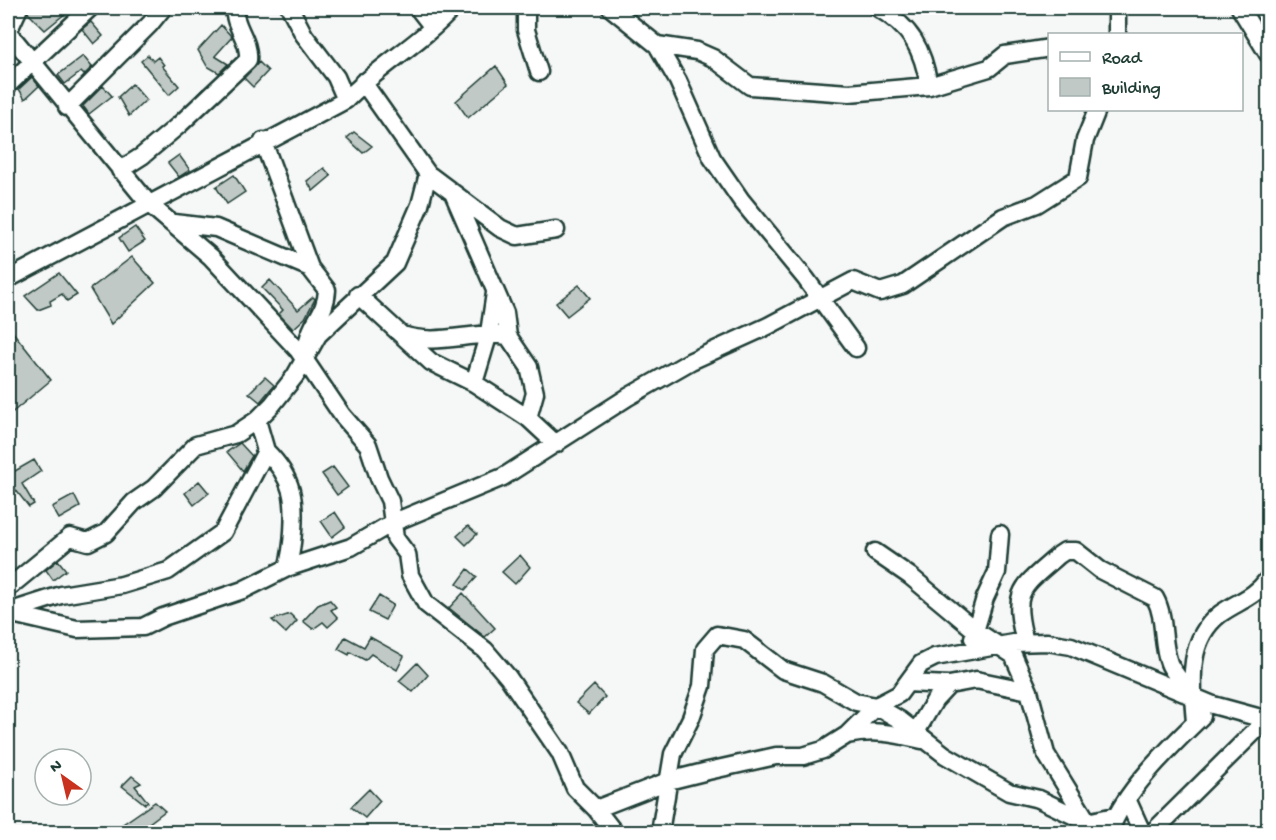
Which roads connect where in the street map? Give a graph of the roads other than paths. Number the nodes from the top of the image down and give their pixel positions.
1 (19, 8) edge
2 (90, 8) edge
3 (163, 8) edge
4 (234, 8) edge
5 (290, 8) edge
6 (418, 8) edge
7 (453, 8) edge
8 (526, 8) edge
9 (611, 8) edge
10 (878, 8) edge
11 (1117, 8) edge
12 (1240, 8) edge
13 (432, 26) junction
14 (8, 32) edge
15 (1117, 33) edge
16 (657, 45) junction
17 (1048, 48) edge
18 (1269, 54) edge
19 (32, 61) junction
20 (539, 72) dead end
21 (363, 82) junction
22 (8, 85) edge
23 (928, 86) junction
24 (346, 100) junction
25 (67, 106) junction
26 (1097, 111) edge
27 (263, 141) junction
28 (120, 171) junction
29 (428, 174) junction
30 (453, 192) junction
31 (149, 204) junction
32 (173, 223) junction
33 (556, 230) dead end
34 (310, 268) junction
35 (8, 279) edge
36 (495, 293) junction
37 (358, 296) junction
38 (820, 298) junction
39 (489, 333) junction
40 (399, 334) junction
41 (508, 336) junction
42 (856, 348) dead end
43 (305, 360) junction
44 (474, 383) junction
45 (528, 418) junction
46 (257, 420) junction
47 (556, 444) junction
48 (266, 451) junction
49 (393, 523) junction
50 (1000, 534) dead end
51 (875, 552) dead end
52 (287, 568) junction
53 (1269, 579) edge
54 (8, 588) edge
55 (976, 631) junction
56 (1013, 646) junction
57 (968, 650) junction
58 (949, 686) junction
59 (903, 689) junction
60 (1029, 691) junction
61 (1189, 694) junction
62 (1213, 705) junction
63 (876, 706) junction
64 (900, 720) junction
65 (1267, 720) edge
66 (1196, 722) junction
67 (847, 735) junction
68 (922, 736) junction
69 (668, 782) junction
70 (1128, 801) junction
71 (596, 809) junction
72 (1112, 824) edge
73 (1091, 827) edge
74 (614, 832) edge
75 (660, 832) edge
76 (1142, 832) edge
77 (1153, 832) edge

1 - 14 street
2 - 19 street
3 - 25 street
4 - 28 street
5 - 24 street
6 - 13 street
7 - 13 street
8 - 20 street
9 - 16 street
10 - 23 street
11 - 15 street
12 - 18 street
13 - 21 street
14 - 19 street
16 - 23 street
16 - 38 street
17 - 23 street
19 - 22 street
19 - 25 street
21 - 24 street
21 - 29 street
24 - 27 street
25 - 28 street
26 - 38 street
27 - 31 street
27 - 34 street
28 - 31 street
29 - 30 street
29 - 37 street
30 - 33 street
30 - 36 street
31 - 32 street
31 - 35 street
32 - 34 street
32 - 43 street
34 - 43 street
36 - 39 street
36 - 41 street
37 - 40 street
37 - 43 street
38 - 42 street
38 - 47 street
39 - 40 street
39 - 41 street
39 - 44 street
40 - 44 street
41 - 45 street
43 - 46 street
43 - 49 street
44 - 45 street
45 - 47 street
46 - 48 street
46 - 54 street
47 - 49 street
48 - 52 street
48 - 52 street
49 - 52 street
49 - 71 street
50 - 55 street
51 - 55 street
53 - 61 street
55 - 56 street
55 - 57 street
56 - 57 street
56 - 60 street
56 - 61 street
56 - 61 street
57 - 59 street
58 - 59 street
58 - 60 street
58 - 68 street
59 - 63 street
59 - 64 street
60 - 73 street
61 - 62 street
61 - 66 street
62 - 65 street
62 - 66 street
63 - 64 street
63 - 67 street
63 - 69 street
64 - 68 street
65 - 77 street
66 - 70 street
67 - 68 street
67 - 69 street
68 - 73 street
69 - 71 street
69 - 75 street
70 - 72 street
70 - 76 street
71 - 74 street
72 - 73 street

